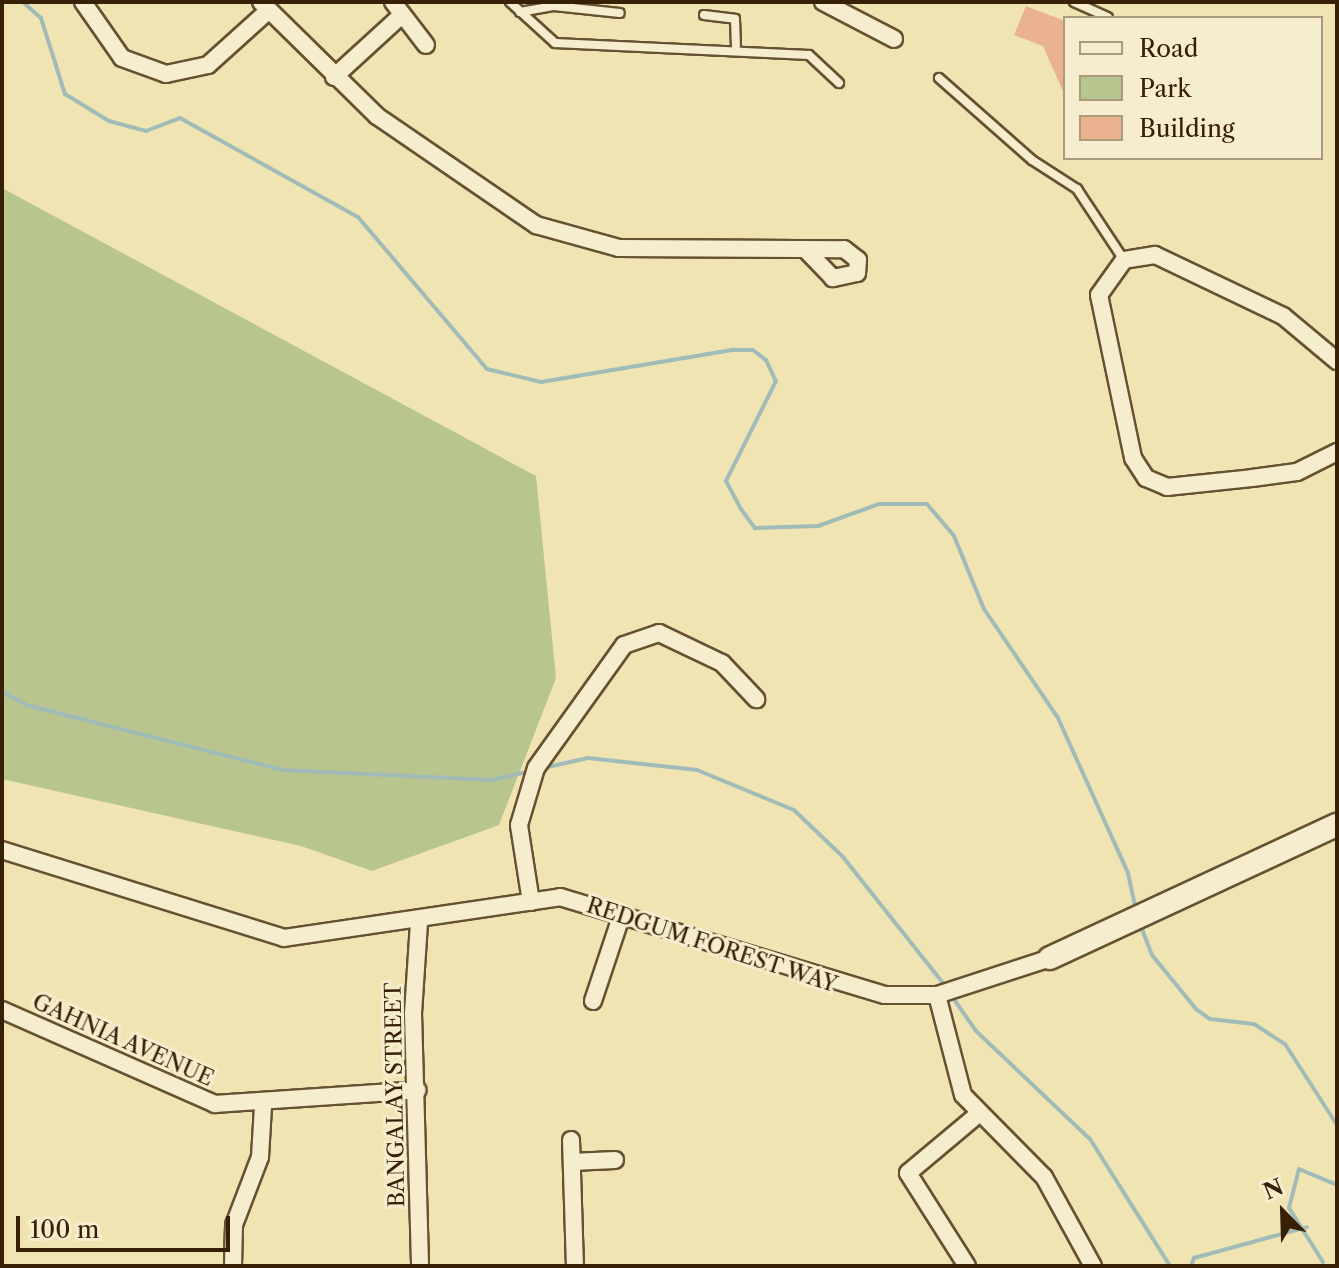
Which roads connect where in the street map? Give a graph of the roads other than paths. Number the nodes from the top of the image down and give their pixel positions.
1 (83, 2) edge
2 (510, 2) edge
3 (823, 2) edge
4 (1074, 2) edge
5 (264, 7) edge
6 (397, 8) edge
7 (520, 12) junction
8 (620, 13) dead end
9 (704, 15) dead end
10 (1106, 16) edge
11 (894, 39) dead end
12 (426, 45) dead end
13 (736, 46) junction
14 (334, 77) junction
15 (939, 78) dead end
16 (839, 83) dead end
17 (805, 249) dead end
18 (1124, 260) junction
19 (1337, 361) edge
20 (1337, 452) edge
21 (756, 699) dead end
22 (1337, 825) edge
23 (2, 850) edge
24 (531, 902) junction
25 (622, 914) junction
26 (419, 923) junction
27 (1050, 958) joint
28 (937, 995) junction
29 (593, 1001) dead end
30 (2, 1010) edge
31 (418, 1090) junction
32 (263, 1106) junction
33 (976, 1116) junction
34 (571, 1140) dead end
35 (615, 1160) dead end
36 (572, 1162) junction
37 (233, 1266) edge
38 (420, 1266) edge
39 (575, 1266) edge
40 (967, 1266) edge
41 (1093, 1266) edge

1 - 5 street
2 - 7 lane
3 - 11 street
4 - 10 lane
5 - 14 street
6 - 12 street
6 - 14 street
7 - 8 lane
7 - 13 lane
9 - 13 lane
13 - 16 lane
14 - 17 street
15 - 18 lane
18 - 19 street
18 - 20 street
21 - 24 street
22 - 27 street, REDGUM FOREST WAY
23 - 26 street, REDGUM FOREST WAY
24 - 25 street, REDGUM FOREST WAY
24 - 26 street, REDGUM FOREST WAY
25 - 28 street, REDGUM FOREST WAY
25 - 29 street
26 - 31 street, BANGALAY STREET
27 - 28 street, REDGUM FOREST WAY
28 - 33 street
30 - 32 street, GAHNIA AVENUE
31 - 32 street, GAHNIA AVENUE
31 - 38 street, BANGALAY STREET
32 - 37 street
33 - 40 street
33 - 41 street
34 - 36 street
35 - 36 street
36 - 39 street

